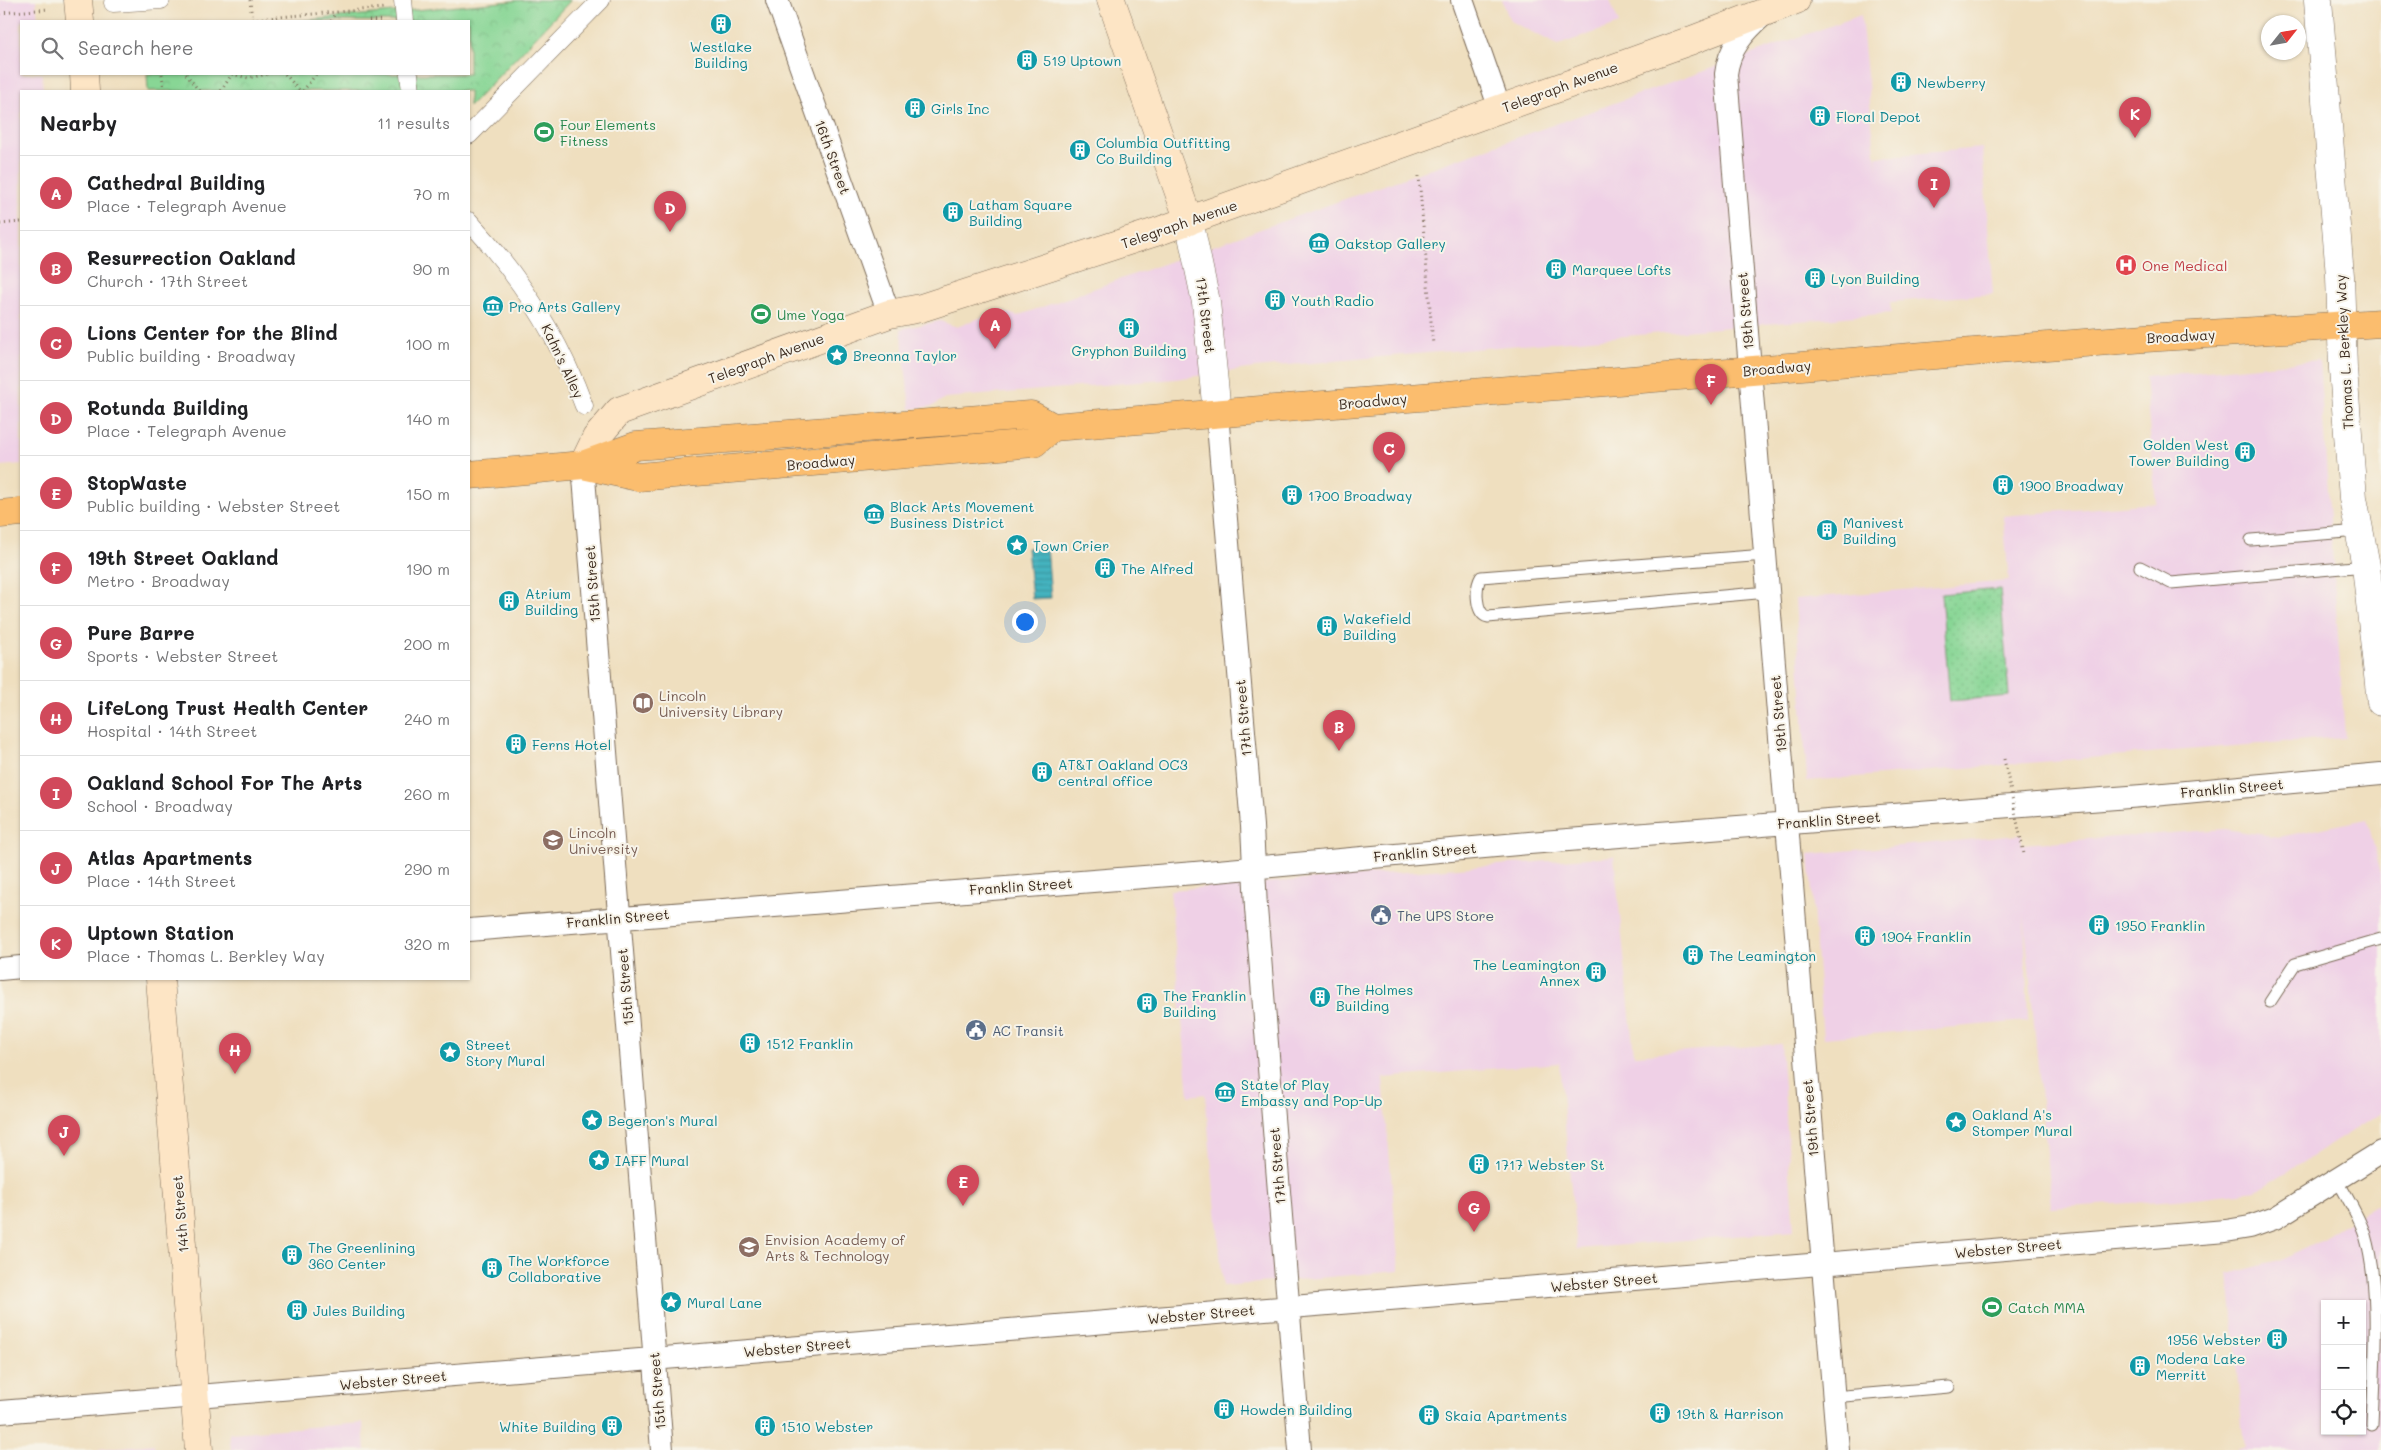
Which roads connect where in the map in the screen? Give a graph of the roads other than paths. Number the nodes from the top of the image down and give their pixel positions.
1 (78, 0) edge
2 (161, 0) edge
3 (601, 0) edge
4 (777, 0) edge
5 (1111, 0) edge
6 (1462, 0) edge
7 (1796, 0) edge
8 (2318, 0) edge
9 (113, 3) dead end
10 (1774, 6) edge
11 (80, 20) edge
12 (84, 75) edge
13 (409, 75) edge
14 (85, 90) edge
15 (411, 90) edge
16 (1500, 109) junction
17 (470, 134) edge
18 (1188, 221) junction
19 (470, 222) edge
20 (889, 314) junction
21 (2381, 323) edge
22 (2341, 326) junction
23 (1750, 370) junction
24 (584, 406) dead end
25 (1217, 413) junction
26 (583, 465) junction
27 (470, 475) edge
28 (20, 512) edge
29 (0, 514) edge
30 (2360, 531) junction
31 (2251, 540) dead end
32 (1765, 555) junction
33 (2366, 566) junction
34 (2140, 567) dead end
35 (1768, 592) junction
36 (2381, 702) edge
37 (2381, 774) edge
38 (1787, 824) junction
39 (1254, 868) junction
40 (619, 918) junction
41 (470, 930) edge
42 (2381, 939) edge
43 (20, 967) edge
44 (0, 969) edge
45 (160, 980) edge
46 (2270, 1002) dead end
47 (2381, 1152) edge
48 (2338, 1181) junction
49 (1822, 1264) junction
50 (1288, 1307) junction
51 (654, 1359) junction
52 (1949, 1387) dead end
53 (195, 1396) junction
54 (1833, 1397) junction
55 (0, 1412) edge
56 (2372, 1425) dead end
57 (200, 1450) edge
58 (662, 1450) edge
59 (1300, 1450) edge
60 (1838, 1450) edge

1 - 11 main road
2 - 9 street
3 - 17 street
4 - 20 street, 16th Street
5 - 18 main road, 17th Street
6 - 16 street
7 - 10 main road, Telegraph Avenue
8 - 22 street, Thomas L. Berkley Way
10 - 16 main road, Telegraph Avenue
10 - 23 street, 19th Street
12 - 14 main road
13 - 15 street
16 - 18 main road, Telegraph Avenue
18 - 20 main road, Telegraph Avenue
18 - 25 street, 17th Street
19 - 24 street, Kahn's Alley
20 - 26 main road, Telegraph Avenue
21 - 22 main road, Broadway
22 - 23 main road, Broadway
22 - 30 street, Thomas L. Berkley Way
23 - 25 main road, Broadway
23 - 32 street, 19th Street
25 - 26 main road, Broadway
25 - 39 street, 17th Street
26 - 27 main road, Broadway
26 - 40 street, 15th Street
28 - 29 main road
30 - 31 lane
30 - 33 street, Thomas L. Berkley Way
32 - 35 street, 19th Street
32 - 35 lane
33 - 34 lane
33 - 36 street, Thomas L. Berkley Way
35 - 38 street, 19th Street
37 - 38 street, Franklin Street
38 - 39 street, Franklin Street
38 - 49 street, 19th Street
39 - 40 street, Franklin Street
39 - 50 street, 17th Street
40 - 41 street, Franklin Street
40 - 51 street, 15th Street
42 - 46 lane
43 - 44 street
45 - 53 main road, 14th Street
47 - 48 street, Webster Street
48 - 49 street, Webster Street
48 - 56 lane
49 - 50 street, Webster Street
49 - 54 street, 19th Street
50 - 51 street, Webster Street
50 - 59 street, 17th Street
51 - 53 street, Webster Street
51 - 58 street, 15th Street
52 - 54 lane
53 - 55 street, Webster Street
53 - 57 main road, 14th Street
54 - 60 street, 19th Street

